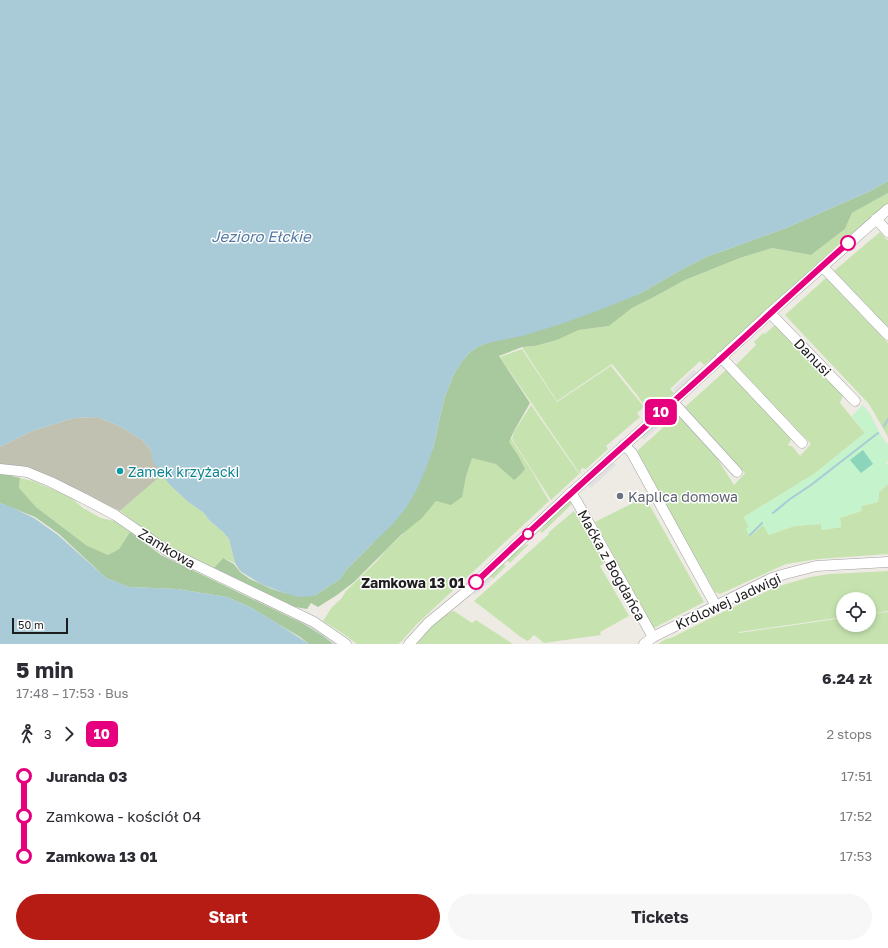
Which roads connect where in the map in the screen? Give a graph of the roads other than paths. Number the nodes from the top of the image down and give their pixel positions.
1 (888, 209) edge
2 (876, 219) junction
3 (888, 232) edge
4 (822, 266) junction
5 (770, 313) junction
6 (888, 335) edge
7 (722, 357) junction
8 (673, 402) junction
9 (855, 402) dead end
10 (802, 443) dead end
11 (624, 445) junction
12 (0, 469) edge
13 (737, 472) dead end
14 (571, 493) junction
15 (888, 562) edge
16 (716, 606) junction
17 (332, 634) junction
18 (653, 637) junction
19 (342, 644) edge
20 (346, 644) edge
21 (409, 644) edge
22 (644, 644) edge

1 - 2 street
2 - 3 street
2 - 4 street
4 - 5 street
4 - 6 street
5 - 7 street
5 - 9 street, Danusi
7 - 8 street
7 - 10 street
8 - 11 street
8 - 13 street
11 - 14 street
11 - 16 street
12 - 17 street, Zamkowa
14 - 18 street, Maćka z Bogdańca
14 - 21 street
15 - 16 street, Królowej Jadwigi
16 - 18 street, Królowej Jadwigi
17 - 19 street, Zamkowa
17 - 20 street, Zamkowa
18 - 22 street, Królowej Jadwigi

